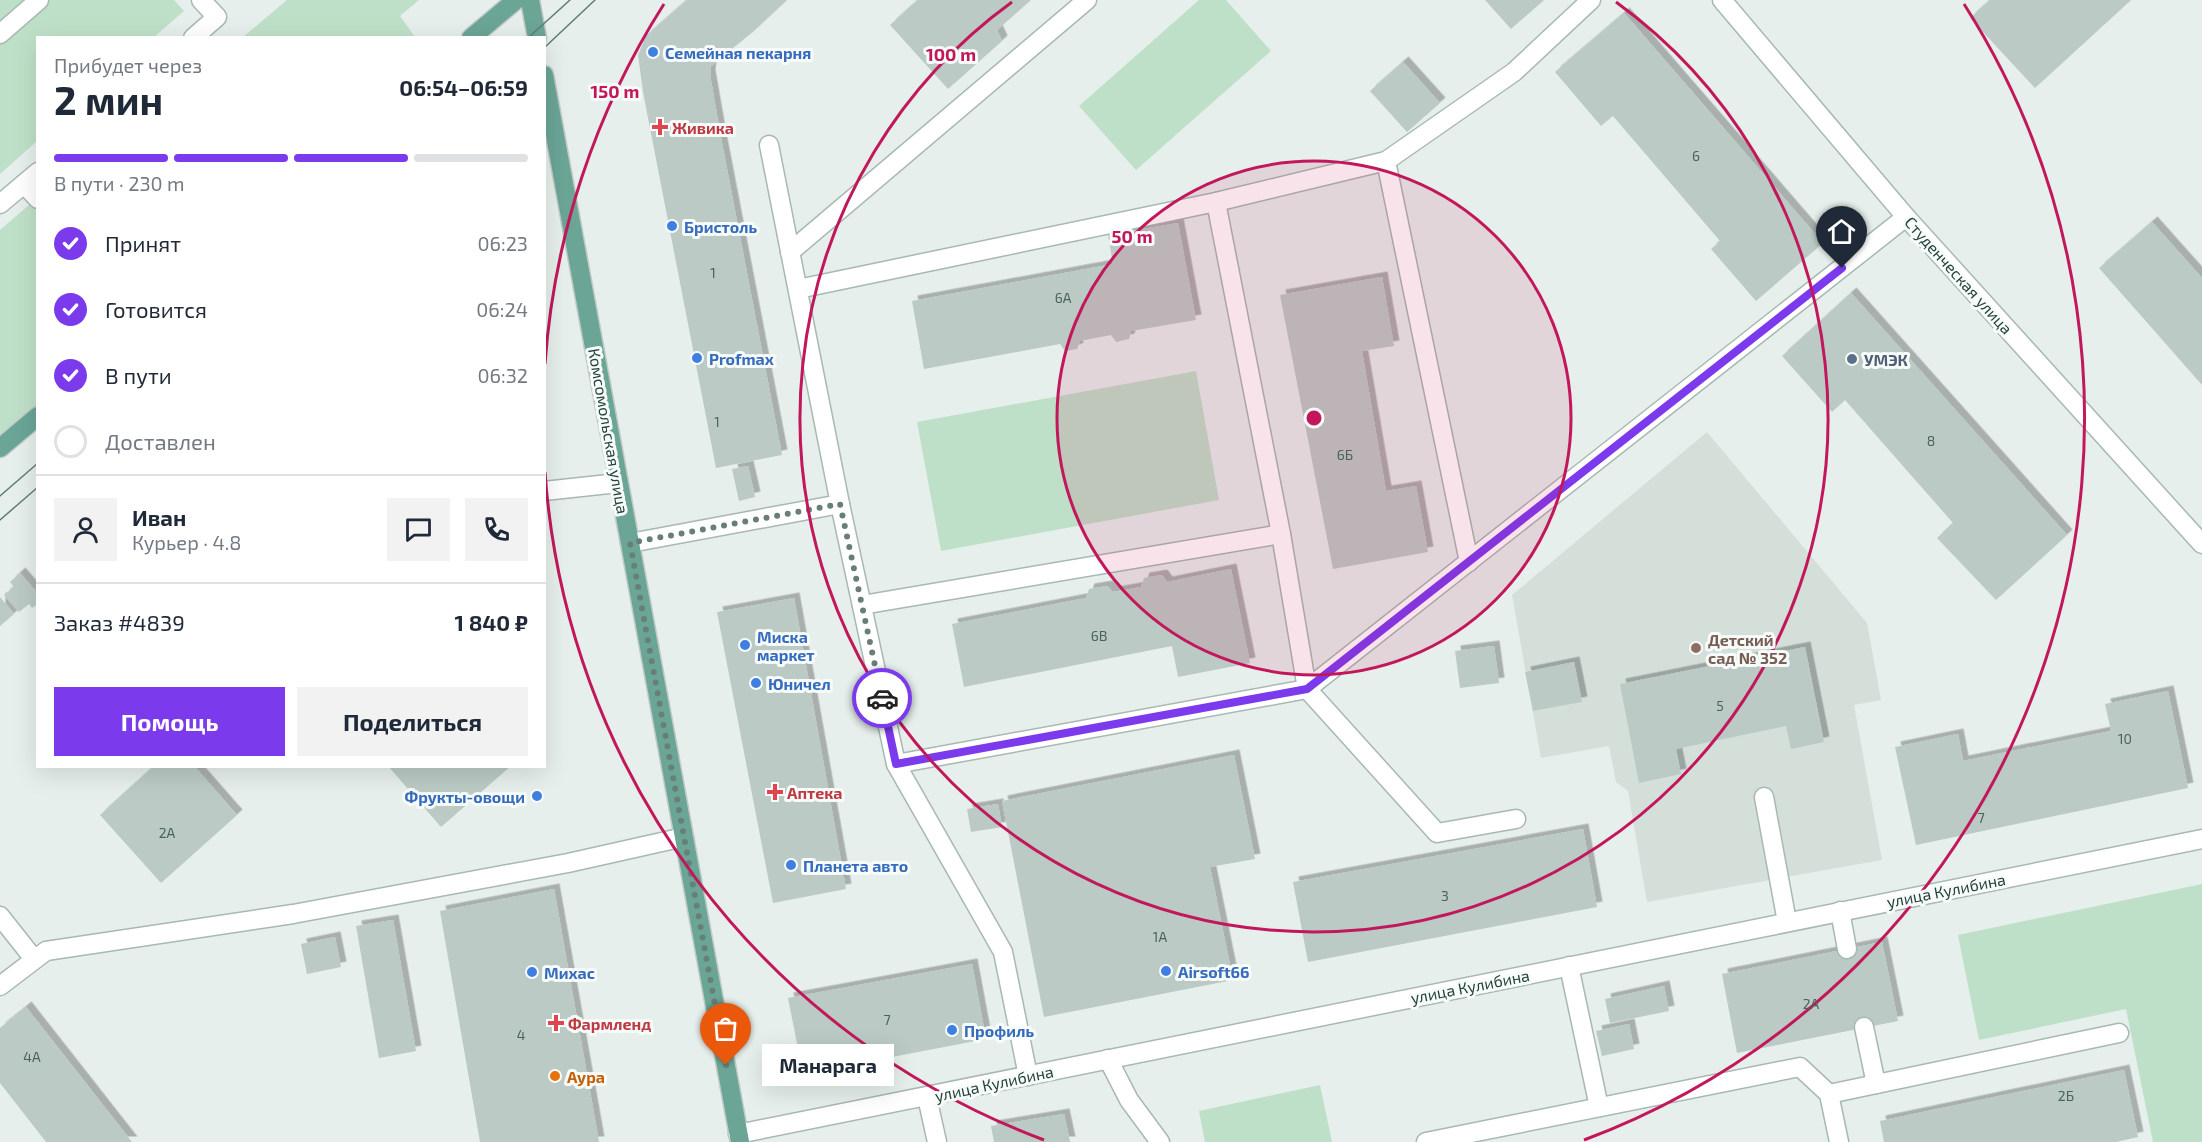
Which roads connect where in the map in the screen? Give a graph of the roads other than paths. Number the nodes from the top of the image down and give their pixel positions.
1 (39, 0) edge
2 (201, 0) edge
3 (516, 0) edge
4 (530, 0) edge
5 (1087, 0) edge
6 (1591, 0) edge
7 (1722, 0) edge
8 (0, 34) edge
9 (196, 36) edge
10 (473, 36) edge
11 (537, 36) edge
12 (546, 86) edge
13 (769, 145) dead end
14 (1386, 162) junction
15 (31, 178) edge
16 (36, 193) edge
17 (1216, 202) junction
18 (0, 204) edge
19 (1906, 217) junction
20 (790, 252) junction
21 (798, 289) junction
22 (36, 418) edge
23 (0, 448) edge
24 (618, 483) junction
25 (546, 491) edge
26 (840, 504) junction
27 (1281, 534) junction
28 (630, 543) junction
29 (2202, 544) edge
30 (1469, 562) junction
31 (862, 605) junction
32 (1307, 689) junction
33 (896, 764) junction
34 (1764, 797) dead end
35 (1516, 819) dead end
36 (684, 837) junction
37 (2202, 838) edge
38 (1840, 911) junction
39 (0, 916) edge
40 (1787, 922) junction
41 (1847, 949) dead end
42 (34, 959) junction
43 (1569, 966) junction
44 (0, 986) edge
45 (1864, 1028) dead end
46 (2119, 1033) dead end
47 (1108, 1059) junction
48 (1029, 1076) junction
49 (1876, 1084) junction
50 (1829, 1094) junction
51 (927, 1097) junction
52 (1599, 1107) junction
53 (739, 1138) edge
54 (938, 1142) edge
55 (1160, 1142) edge
56 (1426, 1142) edge
57 (1839, 1142) edge

1 - 8 street
2 - 9 street
3 - 10 main road
4 - 11 main road
5 - 20 street
6 - 14 street
7 - 19 street, Студенческая улица
12 - 24 main road, Комсомольская улица
13 - 20 street
14 - 17 street
14 - 30 street
15 - 16 street
15 - 18 street
17 - 21 street
17 - 27 street
19 - 29 street, Студенческая улица
19 - 30 street
20 - 21 street
21 - 26 street
22 - 23 main road
24 - 25 street
24 - 28 main road, Комсомольская улица
26 - 28 street
26 - 31 street
27 - 31 street
27 - 32 street
28 - 36 main road, Комсомольская улица
30 - 32 street
31 - 33 street
32 - 33 street
32 - 35 street
33 - 48 street
34 - 40 street
36 - 42 street
36 - 53 main road, Комсомольская улица
37 - 38 street, улица Кулибина
38 - 40 street, улица Кулибина
38 - 41 street
39 - 42 street
40 - 43 street, улица Кулибина
42 - 44 street
43 - 47 street, улица Кулибина
43 - 52 street
45 - 49 street
46 - 49 street
47 - 48 street, улица Кулибина
47 - 55 street
48 - 51 street, улица Кулибина
49 - 50 street
50 - 52 street
50 - 57 street
51 - 53 street, улица Кулибина
51 - 54 street
52 - 56 street

